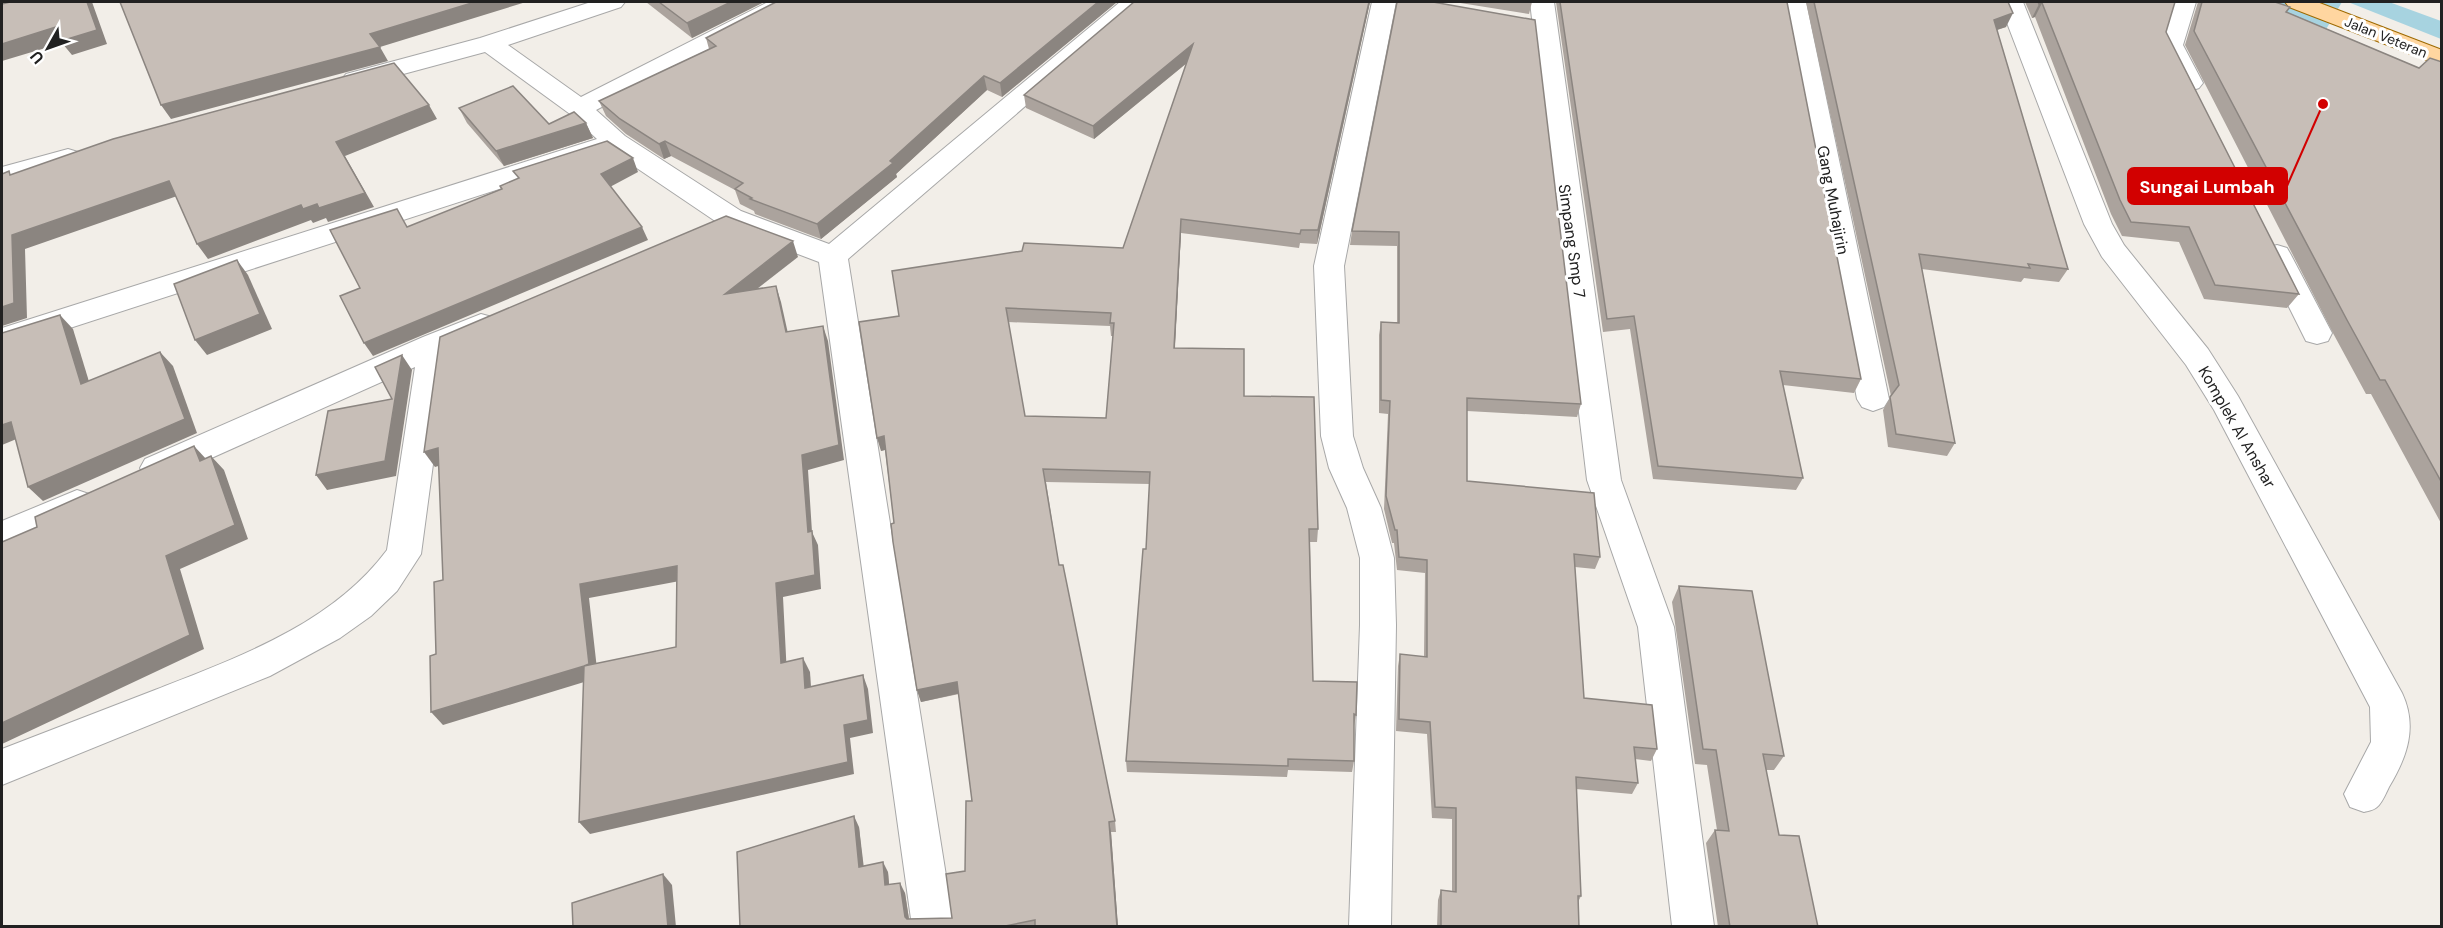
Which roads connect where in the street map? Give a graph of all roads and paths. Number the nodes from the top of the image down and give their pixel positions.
1 (613, 2) edge
2 (785, 2) edge
3 (1134, 2) edge
4 (1384, 2) edge
5 (1794, 2) edge
6 (2010, 2) edge
7 (2184, 2) edge
8 (2297, 2) edge
9 (1536, 17) edge
10 (489, 43) junction
11 (2442, 59) edge
12 (331, 86) edge
13 (579, 108) junction
14 (2203, 109) edge
15 (616, 142) junction
16 (92, 151) edge
17 (2, 176) edge
18 (731, 218) junction
19 (698, 232) edge
20 (2268, 237) edge
21 (833, 256) junction
22 (511, 312) edge
23 (2317, 333) dead end
24 (2, 339) edge
25 (434, 345) junction
26 (1873, 399) dead end
27 (131, 479) edge
28 (99, 493) edge
29 (2, 536) edge
30 (2, 767) edge
31 (2364, 794) dead end
32 (933, 927) edge
33 (1370, 927) edge
34 (1693, 927) edge

1 - 10 street
2 - 13 street
3 - 21 street
4 - 33 street
5 - 26 street, Gang Muhajirin
6 - 31 street, Komplek Al Anshar
7 - 14 street
8 - 11 main road, Jalan Veteran
9 - 34 street, Simpang Smp 7
10 - 12 street
10 - 13 street
13 - 15 street
15 - 18 street
15 - 24 street
16 - 17 street
18 - 19 street
18 - 21 street
20 - 23 street
21 - 32 street
22 - 25 street
25 - 27 street
25 - 30 street
28 - 29 street

